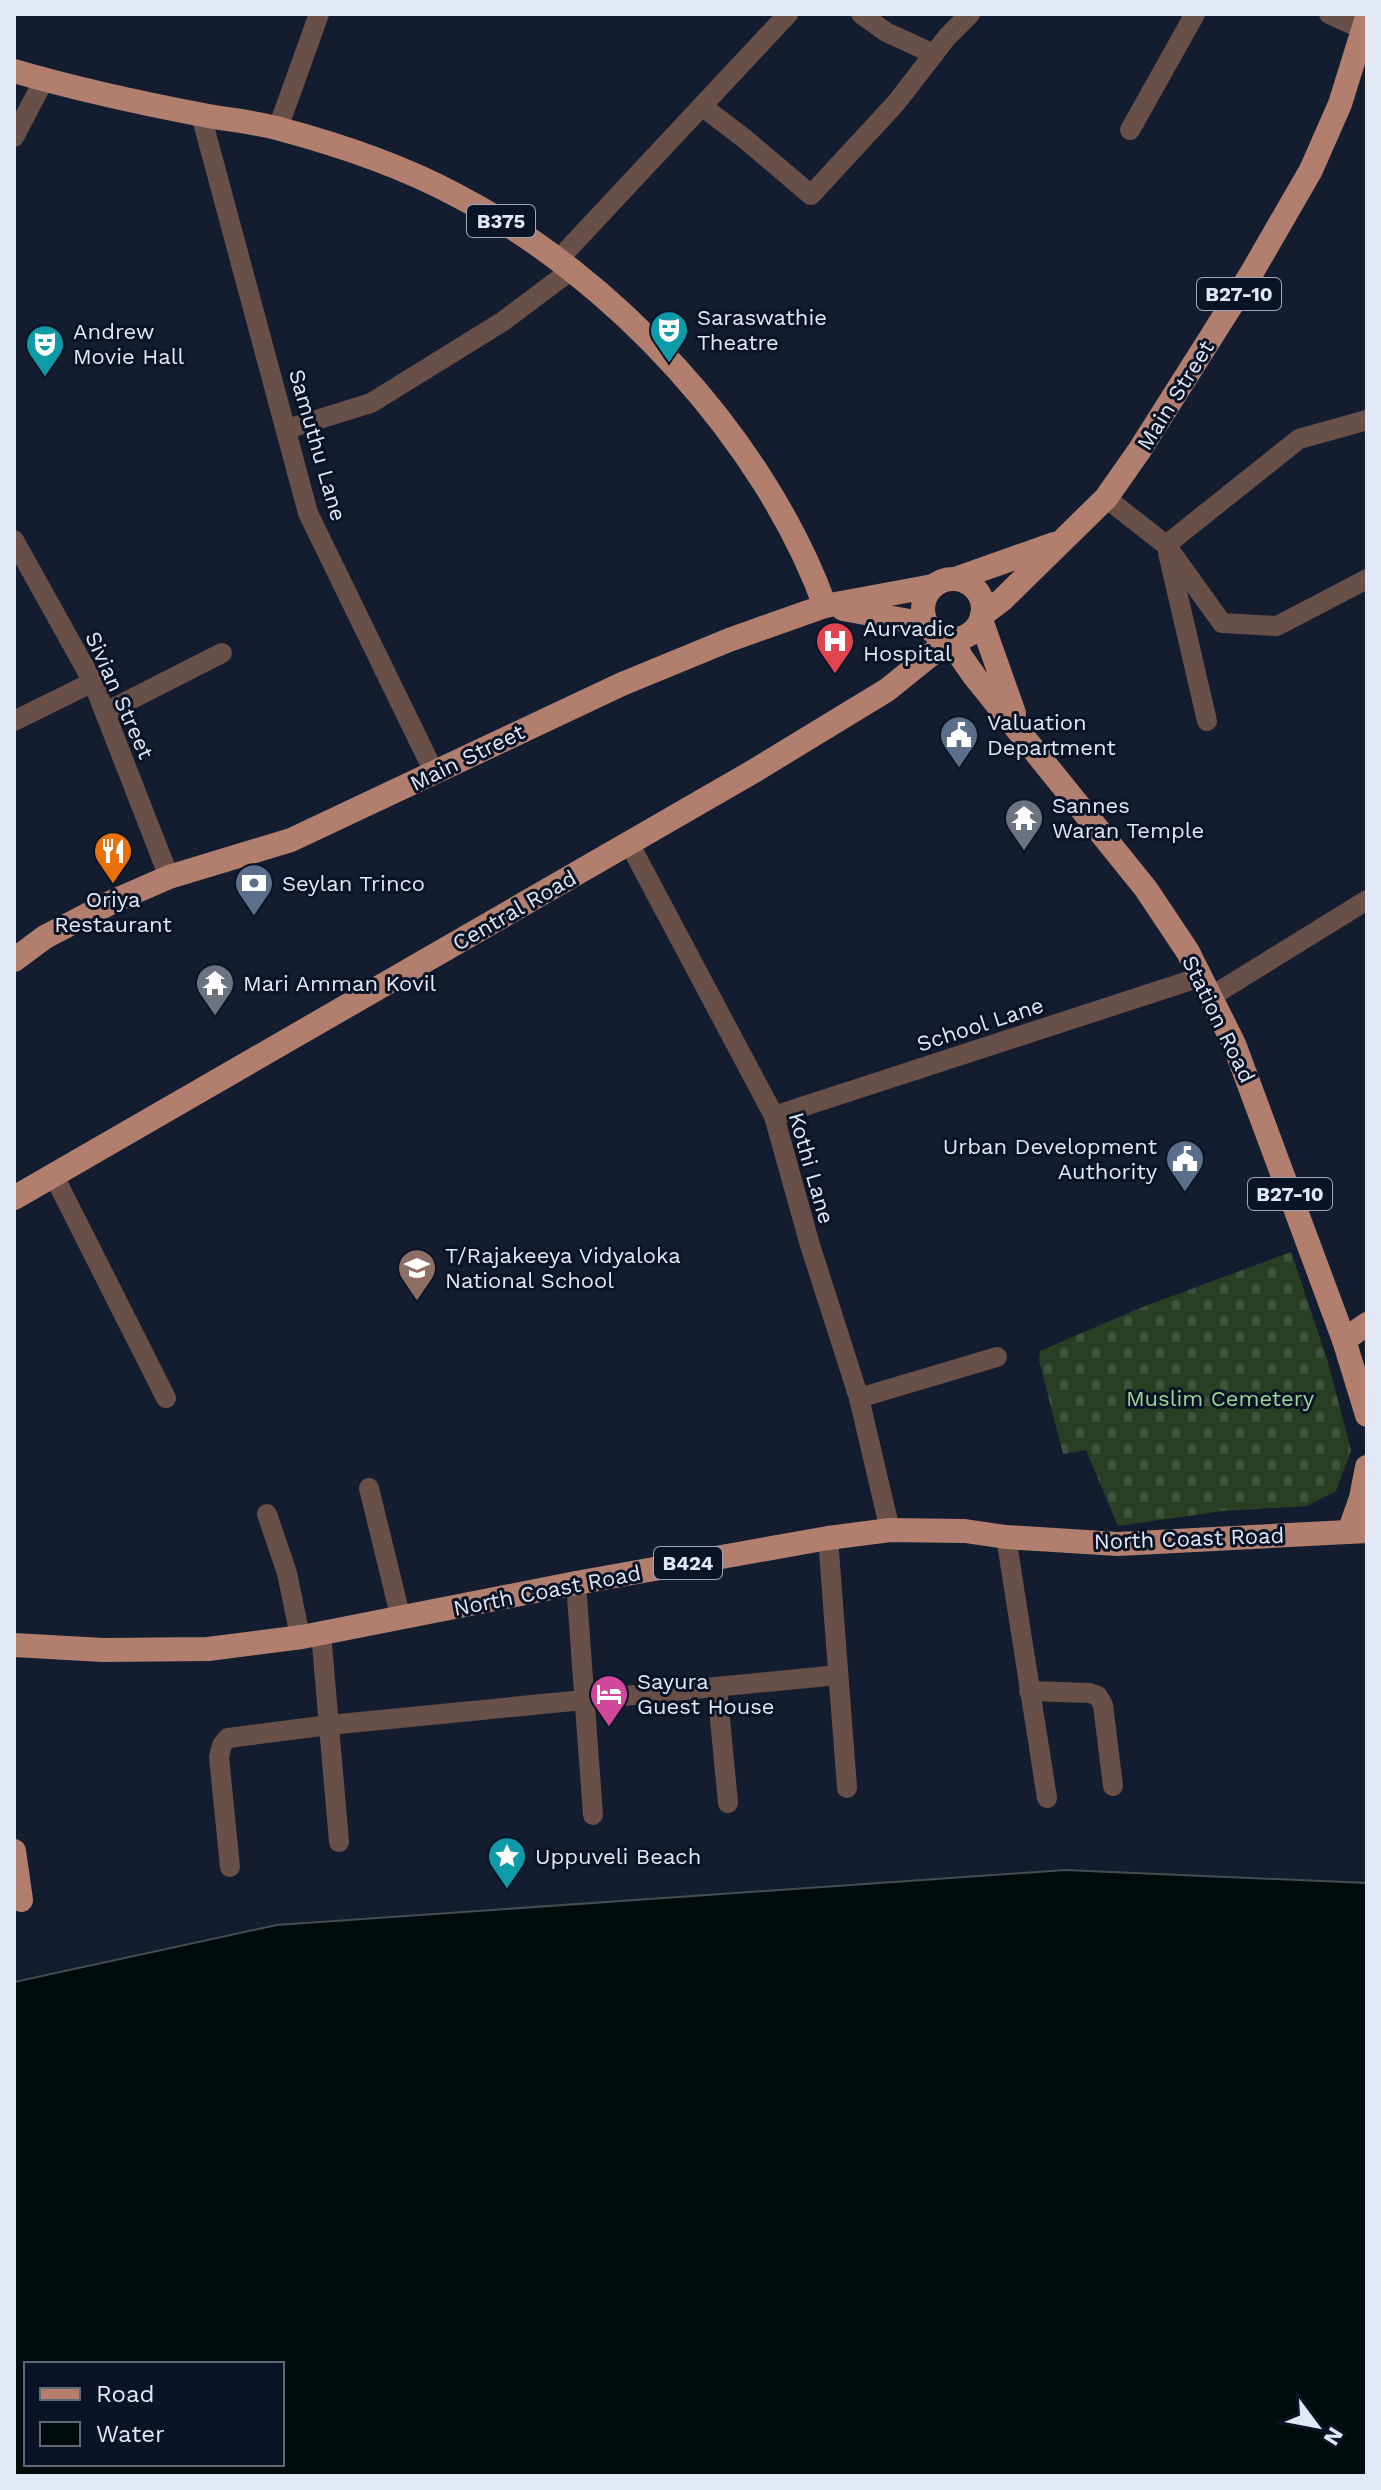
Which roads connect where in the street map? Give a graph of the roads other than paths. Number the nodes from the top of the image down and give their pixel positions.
1 (319, 14) edge
2 (788, 14) edge
3 (861, 14) edge
4 (970, 14) edge
5 (1195, 14) edge
6 (1329, 14) edge
7 (1366, 23) edge
8 (934, 54) junction
9 (14, 71) edge
10 (44, 80) junction
11 (703, 107) junction
12 (201, 115) junction
13 (278, 128) junction
14 (1130, 130) dead end
15 (14, 137) edge
16 (564, 266) junction
17 (1367, 420) edge
18 (287, 429) junction
19 (1106, 498) junction
20 (14, 540) edge
21 (1060, 542) junction
22 (1166, 545) junction
23 (1367, 579) edge
24 (944, 582) junction
25 (825, 606) junction
26 (982, 617) junction
27 (939, 633) junction
28 (222, 653) dead end
29 (93, 682) junction
30 (106, 712) junction
31 (14, 721) edge
32 (1207, 721) dead end
33 (1024, 737) junction
34 (434, 772) junction
35 (629, 843) junction
36 (169, 877) junction
37 (1367, 900) edge
38 (14, 960) edge
39 (1207, 987) junction
40 (774, 1116) junction
41 (54, 1176) junction
42 (14, 1198) edge
43 (1367, 1324) edge
44 (1344, 1340) junction
45 (997, 1357) dead end
46 (166, 1398) dead end
47 (859, 1398) junction
48 (1367, 1415) edge
49 (1367, 1467) edge
50 (369, 1488) dead end
51 (267, 1514) dead end
52 (890, 1530) junction
53 (1358, 1531) edge
54 (1006, 1537) junction
55 (828, 1538) junction
56 (576, 1583) junction
57 (401, 1619) junction
58 (310, 1634) junction
59 (14, 1645) edge
60 (838, 1675) junction
61 (717, 1688) junction
62 (1029, 1691) junction
63 (585, 1702) junction
64 (329, 1725) junction
65 (1113, 1786) dead end
66 (847, 1788) dead end
67 (1047, 1798) dead end
68 (728, 1803) dead end
69 (593, 1815) dead end
70 (339, 1842) dead end
71 (14, 1851) edge
72 (230, 1867) dead end
73 (21, 1900) dead end

1 - 13 street
2 - 11 street
3 - 8 street
4 - 8 street
5 - 14 street
6 - 7 street
7 - 19 main road, Main Street / B27-10
8 - 11 street
9 - 10 main road, B375
10 - 12 main road, B375
10 - 15 street
11 - 16 street
12 - 13 main road, B375
12 - 18 street, Samuthu Lane
13 - 16 main road, B375
16 - 18 street
16 - 25 main road, B375
17 - 22 street
18 - 34 street, Samuthu Lane
19 - 21 main road, Main Street / B27-10
19 - 22 street
20 - 29 street, Sivian Street
21 - 24 main road, Main Street / B27-10
21 - 26 main road, Main Street / B27-10
22 - 23 street
22 - 32 street
24 - 25 main road, Main Street
24 - 26 main road
24 - 27 main road
25 - 27 main road
25 - 34 main road, Main Street
26 - 27 main road
26 - 33 main road, Station Road / B27-10
27 - 33 main road, Station Road / B27-10
27 - 35 main road, Central Road
28 - 30 street
29 - 30 street, Sivian Street
29 - 31 street
30 - 36 street, Sivian Street
33 - 39 main road, Station Road / B27-10
34 - 36 main road, Main Street
35 - 40 street, Kothi Lane
35 - 41 main road, Central Road
36 - 38 main road, Main Street
37 - 39 street, School Lane
39 - 40 street, School Lane
39 - 44 main road, Station Road / B27-10
40 - 47 street, Kothi Lane
41 - 42 main road, Central Road
41 - 46 street
43 - 44 main road
44 - 48 main road, Station Road / B27-10
45 - 47 street
47 - 52 street, Kothi Lane
49 - 53 main road
50 - 57 street
51 - 58 street
52 - 54 main road, North Coast Road / B424
52 - 55 main road, North Coast Road / B424
53 - 54 main road, North Coast Road / B424
54 - 62 street
55 - 56 main road, North Coast Road / B424
55 - 60 street
56 - 57 main road, North Coast Road / B424
56 - 63 street
57 - 58 main road, North Coast Road / B424
58 - 59 main road, North Coast Road / B424
58 - 64 street
60 - 61 street
60 - 66 street
61 - 63 street
61 - 68 street
62 - 65 street
62 - 67 street
63 - 64 street
63 - 69 street
64 - 70 street
64 - 72 street
71 - 73 main road

